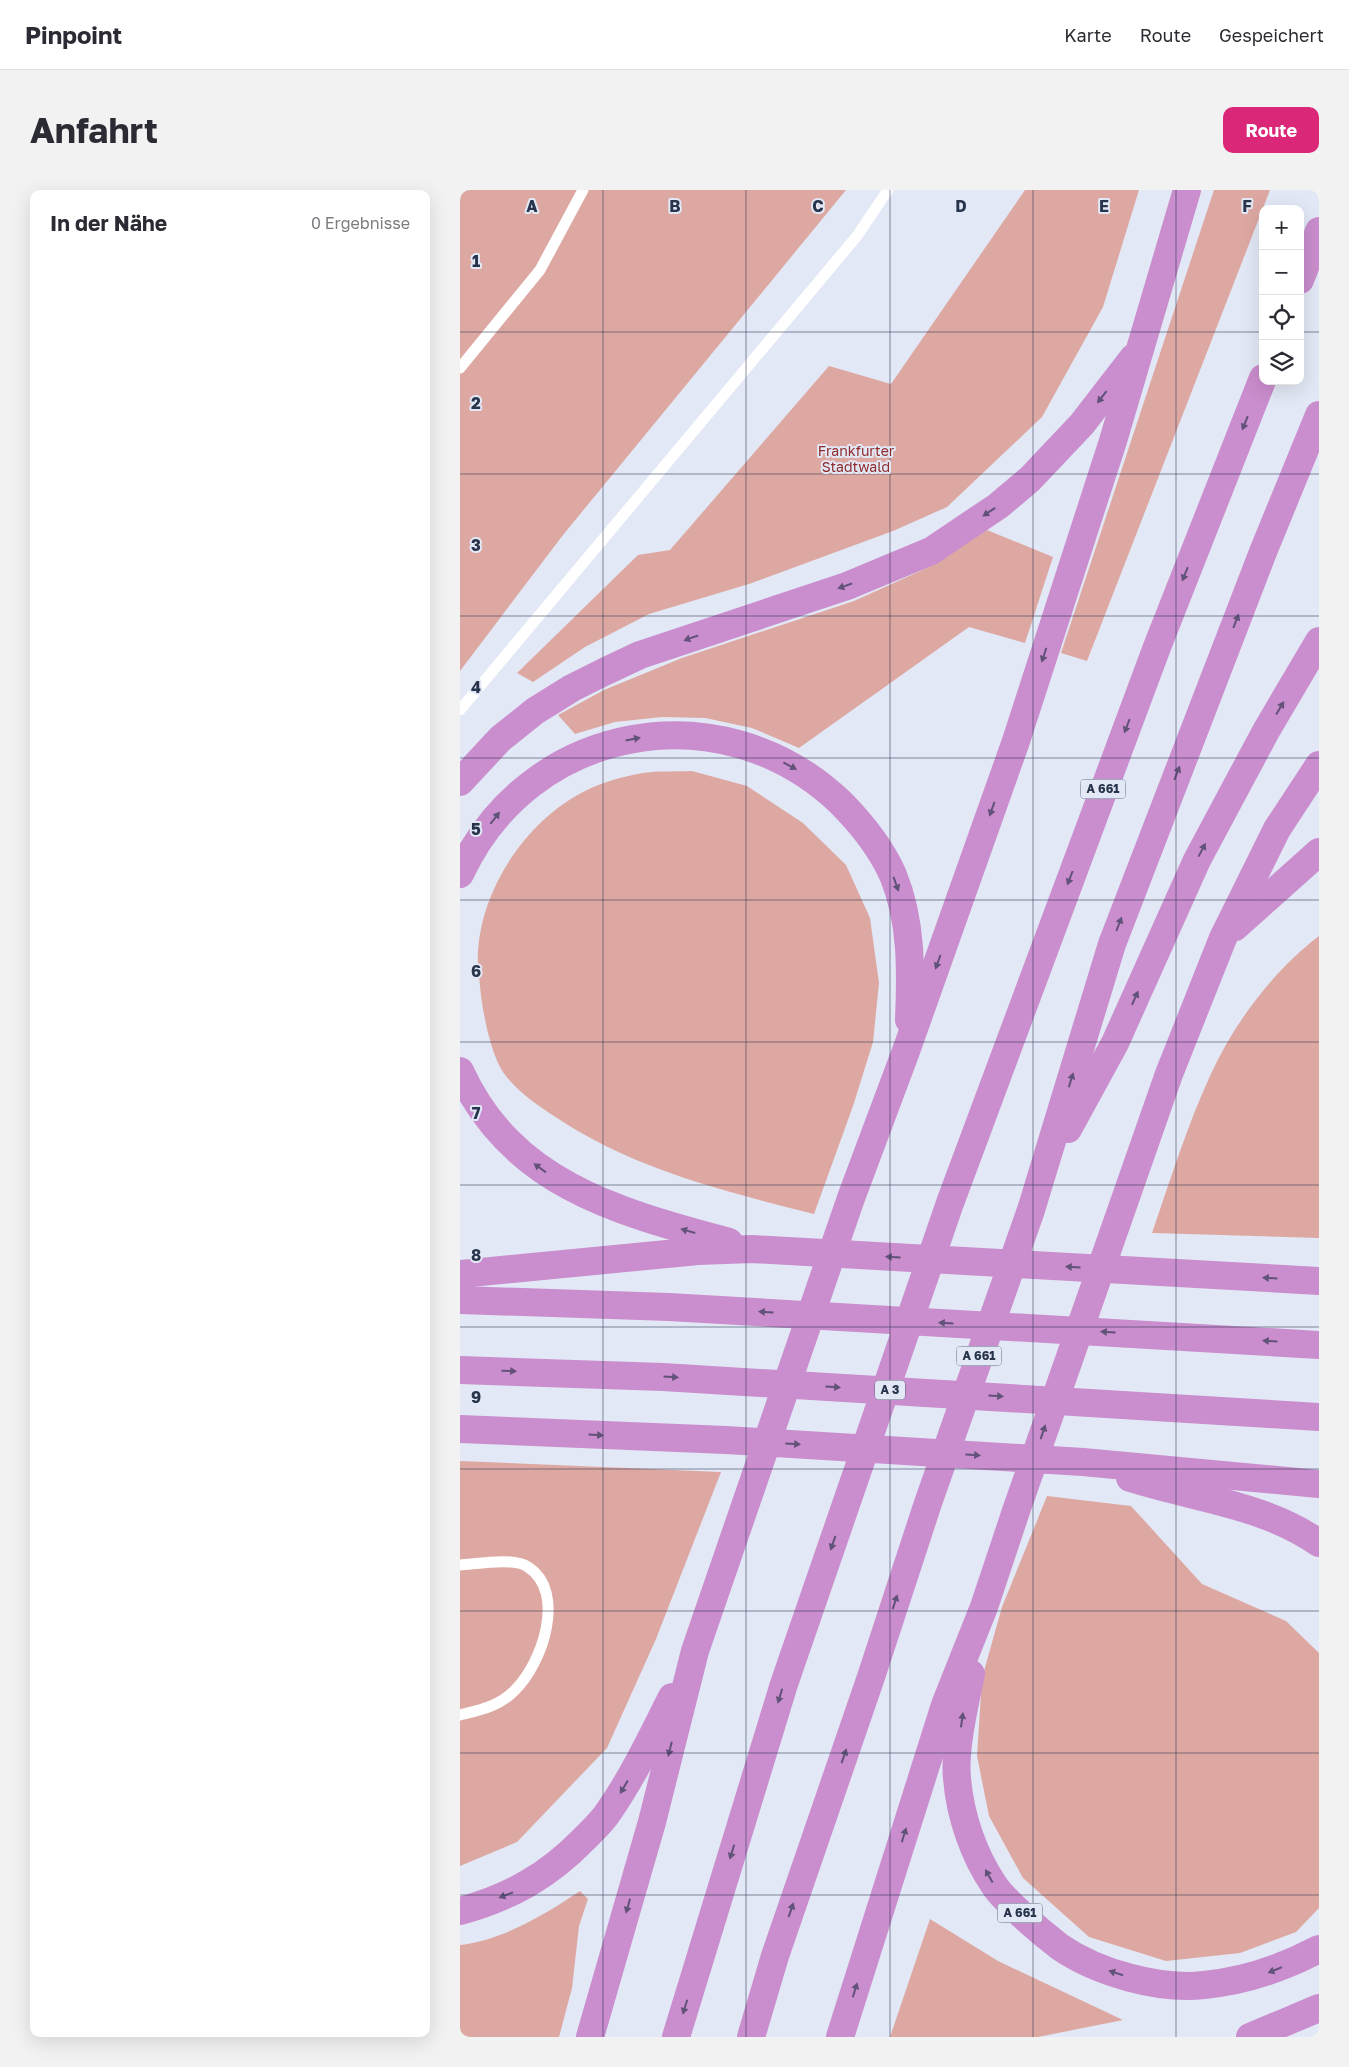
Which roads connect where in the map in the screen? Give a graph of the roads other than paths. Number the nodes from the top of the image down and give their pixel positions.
1 (583, 190) edge
2 (888, 190) edge
3 (1187, 190) edge
4 (1319, 232) edge
5 (1304, 270) edge
6 (1143, 345) junction
7 (460, 368) edge
8 (1260, 385) edge
9 (1319, 415) edge
10 (1319, 641) edge
11 (460, 710) edge
12 (1319, 765) edge
13 (460, 782) edge
14 (1319, 852) edge
15 (460, 874) edge
16 (1223, 938) junction
17 (906, 1051) junction
18 (460, 1071) edge
19 (1031, 1210) junction
20 (752, 1249) junction
21 (460, 1274) edge
22 (1319, 1281) edge
23 (460, 1300) edge
24 (1319, 1345) edge
25 (460, 1370) edge
26 (1319, 1417) edge
27 (460, 1429) edge
28 (548, 1433) junction
29 (460, 1439) edge
30 (1083, 1462) junction
31 (1319, 1484) edge
32 (1319, 1543) edge
33 (460, 1565) edge
34 (984, 1607) junction
35 (695, 1651) junction
36 (460, 1715) edge
37 (460, 1911) edge
38 (1319, 1949) edge
39 (1319, 2008) edge
40 (590, 2037) edge
41 (676, 2037) edge
42 (751, 2037) edge
43 (840, 2037) edge
44 (1250, 2037) edge

1 - 7 lane
2 - 11 lane
3 - 6 highway
4 - 5 highway
6 -> 13 highway
6 -> 17 highway
8 -> 41 highway, A 661
19 -> 9 highway, A 661
19 -> 10 highway
12 - 16 highway
14 - 16 highway
15 -> 17 highway
34 -> 16 highway
17 - 35 highway
20 -> 18 highway
42 -> 19 highway, A 661
20 - 21 highway
22 -> 20 highway
24 -> 23 highway
25 -> 26 highway, A 3
27 - 28 highway
28 - 29 highway
28 -> 30 highway
30 - 31 highway
30 - 32 highway
33 - 36 lane
38 -> 34 highway, A 661
43 -> 34 highway
35 -> 37 highway
35 -> 40 highway
39 - 44 highway

